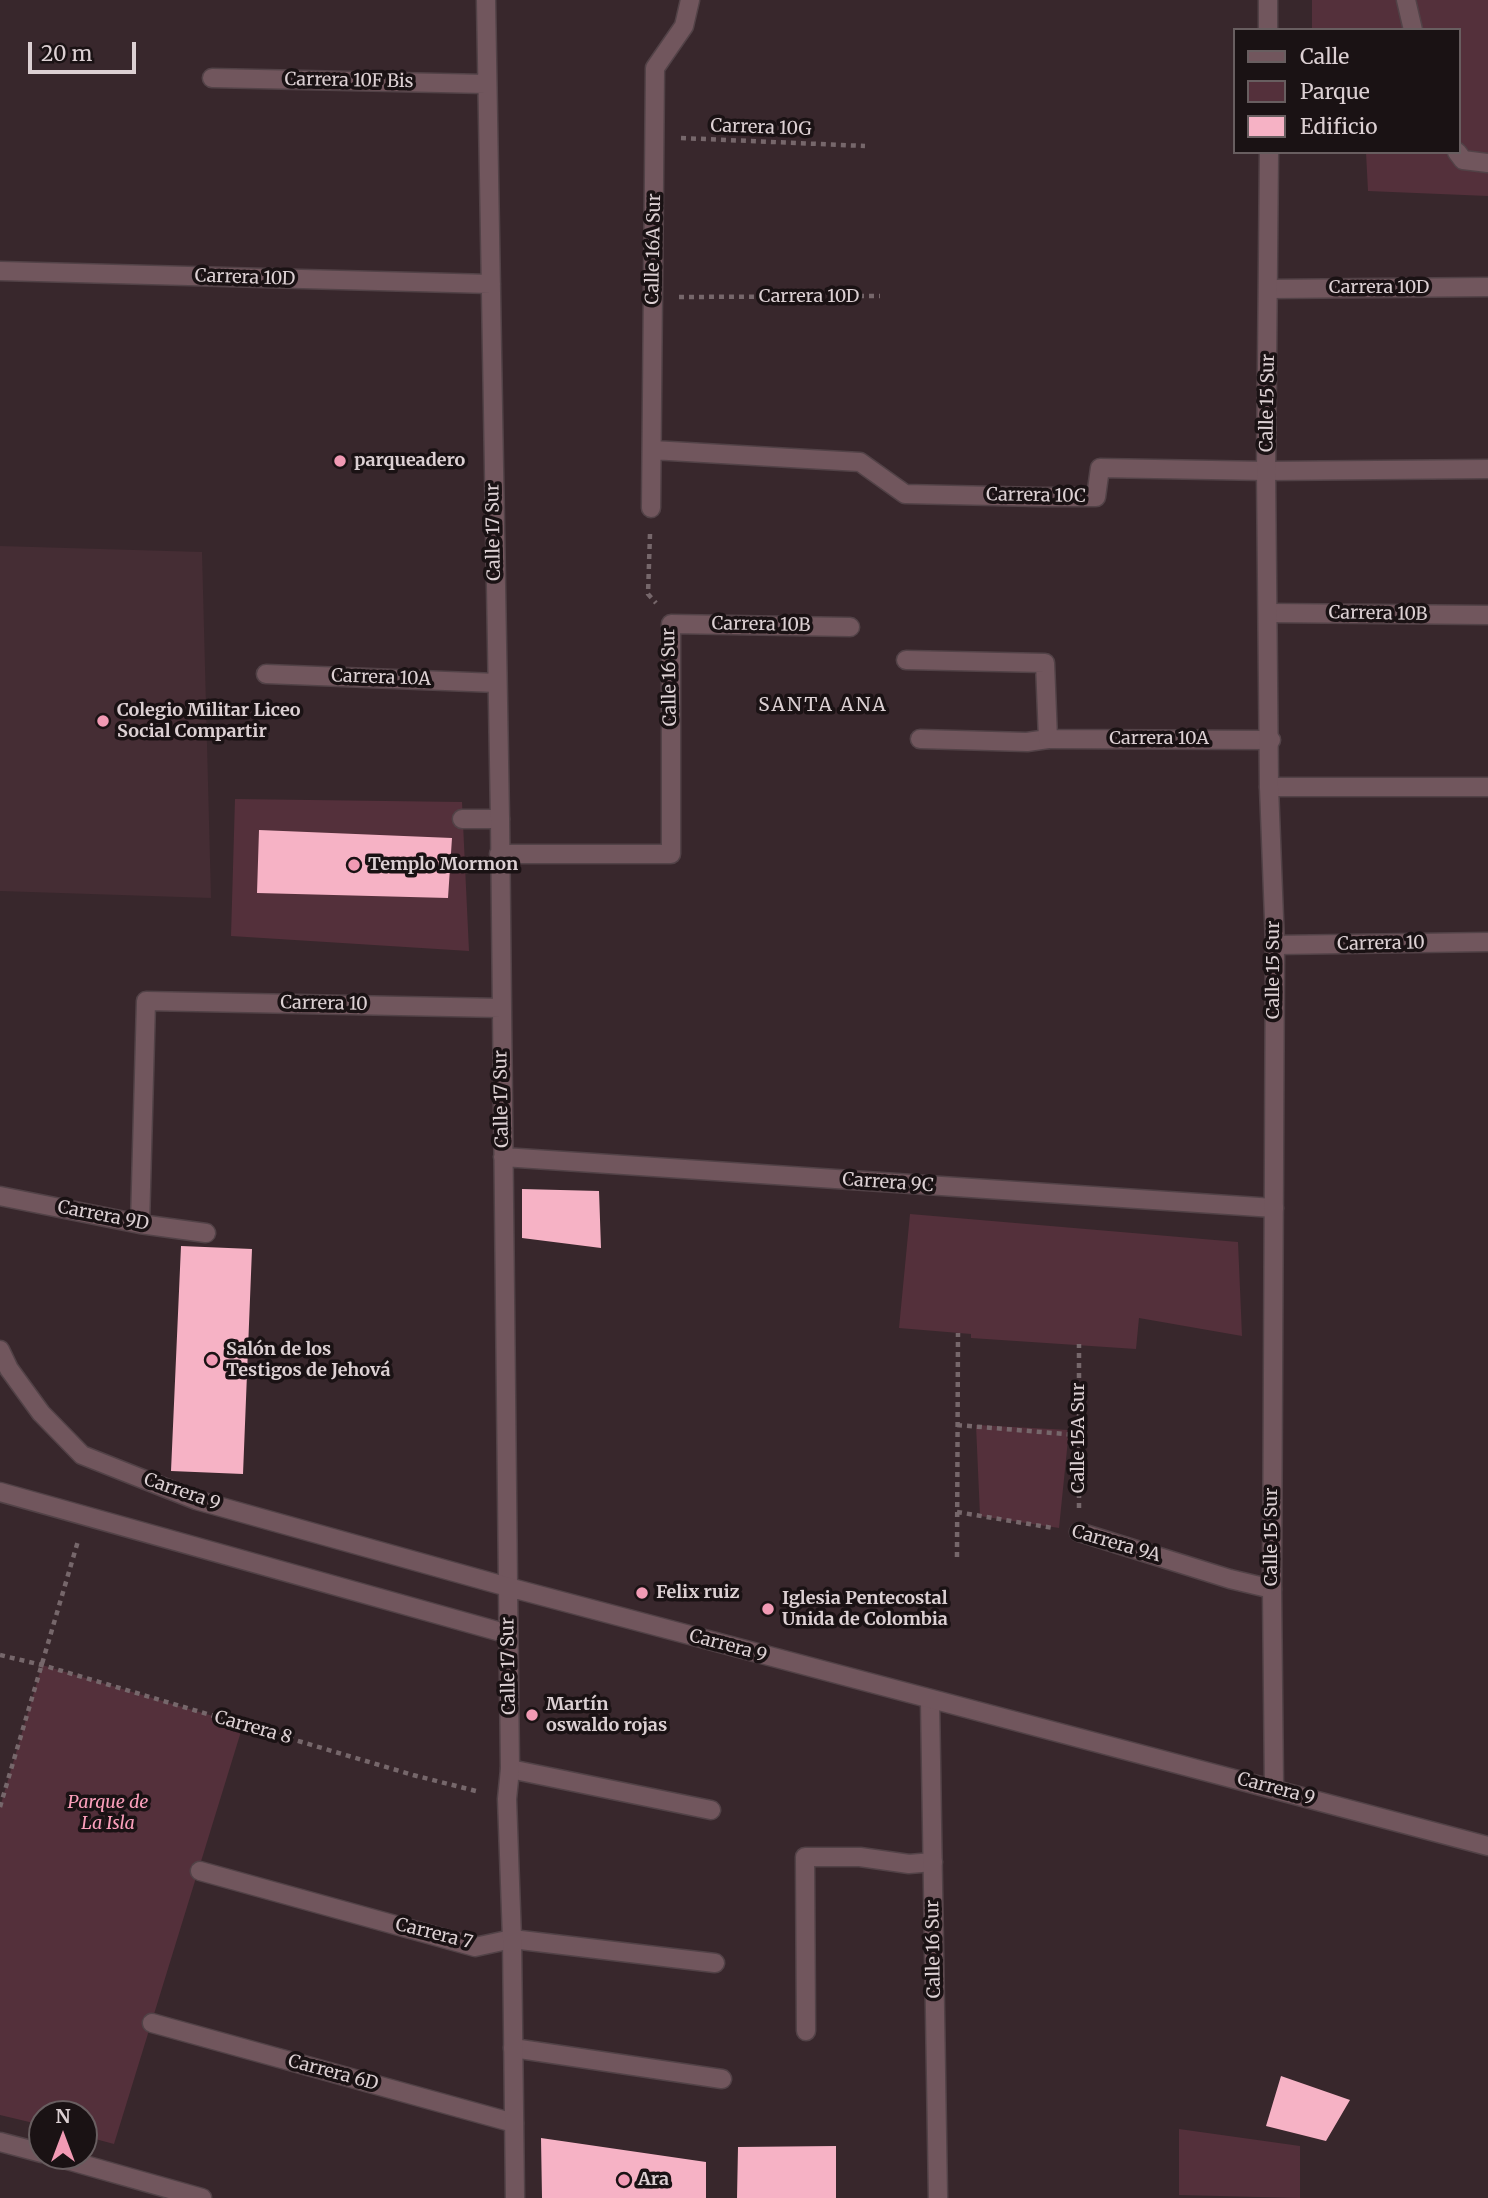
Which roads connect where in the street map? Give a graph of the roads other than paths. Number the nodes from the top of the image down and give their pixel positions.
1 (486, 0) edge
2 (690, 0) edge
3 (1268, 0) edge
4 (1406, 0) edge
5 (1268, 28) edge
6 (1413, 28) edge
7 (212, 78) dead end
8 (486, 84) junction
9 (1269, 154) edge
10 (1458, 154) edge
11 (1488, 163) edge
12 (0, 271) edge
13 (491, 284) junction
14 (1488, 287) edge
15 (1269, 289) junction
16 (652, 450) junction
17 (1488, 469) edge
18 (1266, 471) junction
19 (651, 508) road end
20 (1269, 613) junction
21 (1488, 615) edge
22 (671, 624) joint
23 (850, 626) dead end
24 (906, 660) dead end
25 (266, 674) dead end
26 (497, 683) junction
27 (1048, 739) junction
28 (920, 740) dead end
29 (1271, 740) junction
30 (1269, 787) junction
31 (1488, 787) edge
32 (462, 819) dead end
33 (500, 819) junction
34 (499, 854) junction
35 (1488, 943) edge
36 (1275, 945) junction
37 (501, 1008) junction
38 (503, 1157) junction
39 (0, 1196) edge
40 (1274, 1208) junction
41 (140, 1224) junction
42 (206, 1233) dead end
43 (0, 1350) edge
44 (0, 1492) edge
45 (1079, 1532) road end
46 (508, 1587) junction
47 (1272, 1589) junction
48 (508, 1634) junction
49 (930, 1700) junction
50 (510, 1769) junction
51 (1274, 1788) junction
52 (711, 1810) dead end
53 (1488, 1846) edge
54 (933, 1862) junction
55 (200, 1871) dead end
56 (512, 1940) junction
57 (715, 1963) dead end
58 (152, 2023) dead end
59 (806, 2031) dead end
60 (513, 2048) junction
61 (722, 2079) dead end
62 (514, 2123) junction
63 (0, 2141) edge
64 (28, 2149) edge
65 (98, 2169) edge
66 (202, 2198) edge
67 (515, 2198) edge
68 (938, 2198) edge

1 - 8 street, Calle 17 Sur
2 - 16 street, Calle 16A Sur
3 - 5 street
4 - 6 street
7 - 8 street, Carrera 10F Bis
8 - 13 street, Calle 17 Sur
9 - 15 street, Calle 15 Sur
10 - 11 street
12 - 13 street, Carrera 10D
13 - 26 street, Calle 17 Sur
14 - 15 street, Carrera 10D
15 - 18 street, Calle 15 Sur
16 - 18 street, Carrera 10C
16 - 19 street, Calle 16A Sur
17 - 18 street, Carrera 10C
18 - 20 street, Calle 15 Sur
20 - 21 street, Carrera 10B
20 - 29 street, Calle 15 Sur
22 - 23 street, Carrera 10B
22 - 34 street, Calle 16 Sur
24 - 27 street
25 - 26 street, Carrera 10A
26 - 33 street, Calle 17 Sur
27 - 28 street, Carrera 10A
27 - 29 street, Carrera 10A
29 - 30 street, Calle 15 Sur
30 - 31 street
30 - 36 street, Calle 15 Sur
32 - 33 street
33 - 34 street, Calle 17 Sur
34 - 37 street, Calle 17 Sur
35 - 36 street, Carrera 10
36 - 40 street, Calle 15 Sur
37 - 38 street, Calle 17 Sur
37 - 41 street, Carrera 10
38 - 40 street, Carrera 9C
38 - 46 street, Calle 17 Sur
39 - 41 street, Carrera 9D
40 - 47 street, Calle 15 Sur
41 - 42 street, Carrera 9D
43 - 46 street, Carrera 9
44 - 48 street
45 - 47 street, Carrera 9A
46 - 48 street, Calle 17 Sur
46 - 49 street, Carrera 9
47 - 51 street, Calle 15 Sur
48 - 50 street, Calle 17 Sur
49 - 51 street, Carrera 9
49 - 54 street, Calle 16 Sur
50 - 52 street
50 - 56 street, Calle 17 Sur
51 - 53 street, Carrera 9
54 - 59 street
54 - 68 street, Calle 16 Sur
55 - 56 street, Carrera 7
56 - 57 street, Carrera 7
56 - 60 street, Calle 17 Sur
58 - 62 street, Carrera 6D
60 - 61 street
60 - 62 street, Calle 17 Sur
62 - 67 street, Calle 17 Sur
63 - 64 street
65 - 66 street

